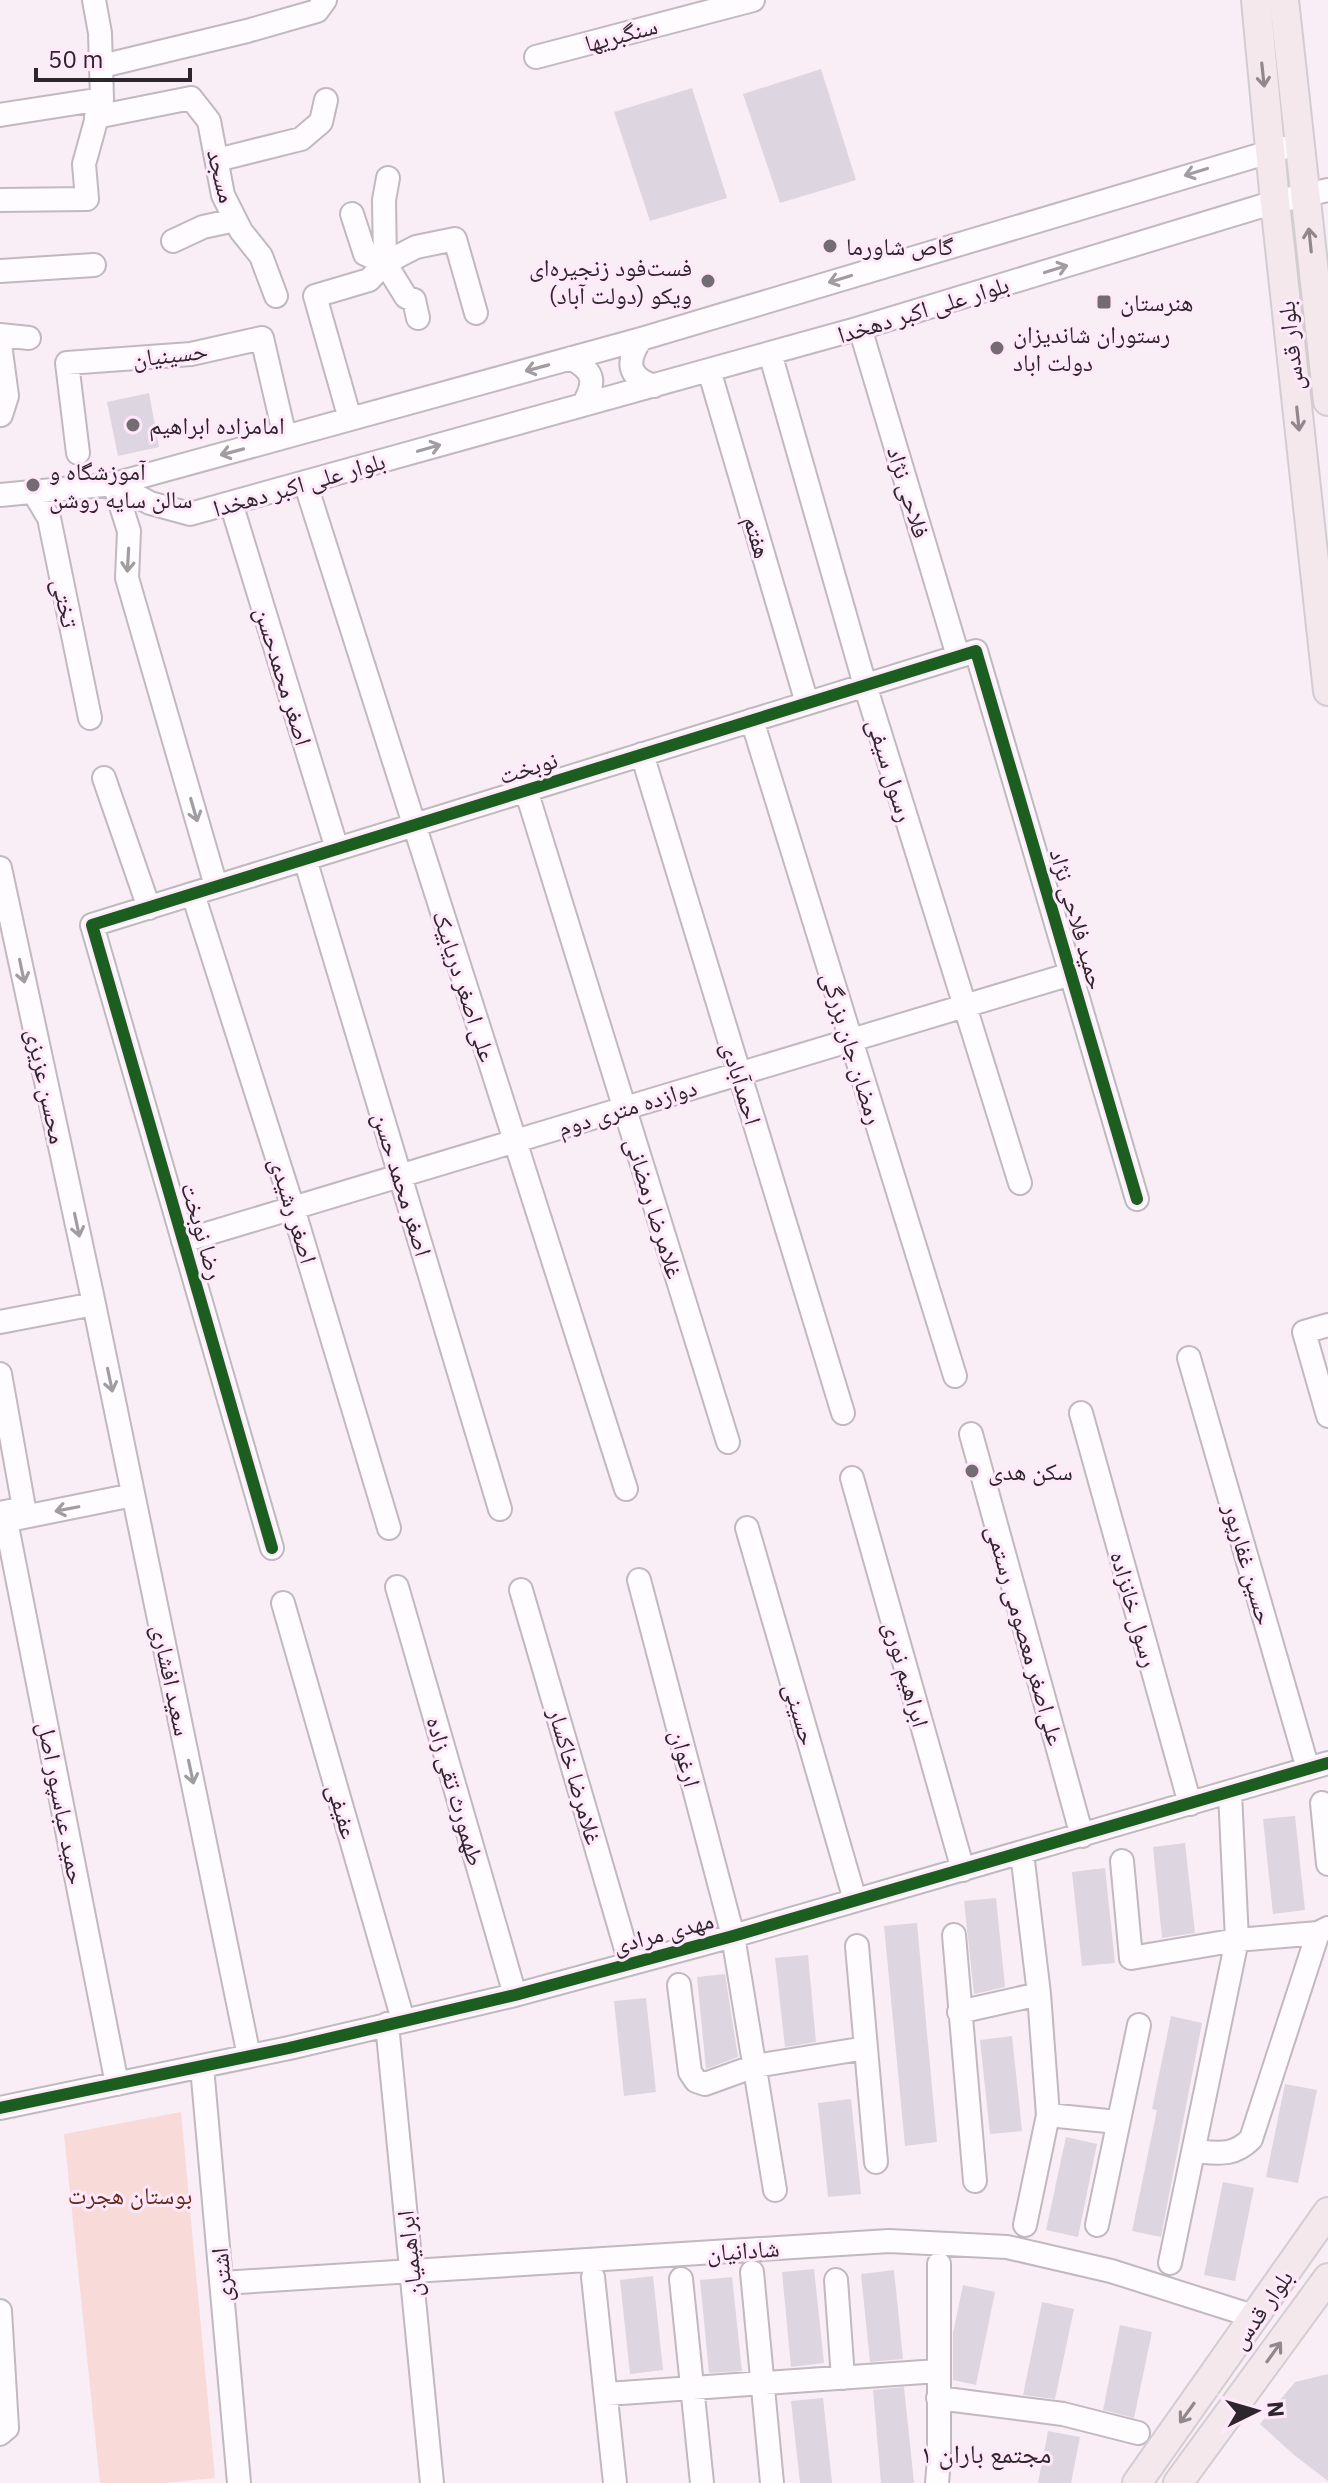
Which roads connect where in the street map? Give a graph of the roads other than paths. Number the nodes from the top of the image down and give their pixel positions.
1 (94, 0) edge
2 (325, 0) edge
3 (753, 0) edge
4 (1256, 0) edge
5 (1284, 0) edge
6 (536, 57) dead end
7 (102, 66) junction
8 (326, 100) dead end
9 (99, 108) junction
10 (0, 115) edge
11 (1284, 147) junction
12 (217, 160) junction
13 (388, 178) dead end
14 (1317, 192) edge
15 (0, 200) edge
16 (1275, 202) junction
17 (352, 214) dead end
18 (235, 220) junction
19 (173, 241) dead end
20 (385, 263) junction
21 (94, 265) dead end
22 (0, 271) edge
23 (276, 296) dead end
24 (476, 313) dead end
25 (418, 318) dead end
26 (860, 328) junction
27 (0, 335) edge
28 (29, 338) dead end
29 (641, 339) junction
30 (770, 353) junction
31 (1, 354) edge
32 (571, 358) junction
33 (709, 370) junction
34 (654, 386) junction
35 (1328, 401) edge
36 (583, 405) junction
37 (1, 415) edge
38 (350, 419) junction
39 (285, 437) junction
40 (78, 453) dead end
41 (305, 482) junction
42 (114, 484) junction
43 (34, 493) junction
44 (0, 495) edge
45 (231, 503) junction
46 (967, 654) junction
47 (865, 685) junction
48 (1328, 691) edge
49 (807, 703) junction
50 (90, 718) dead end
51 (752, 720) junction
52 (642, 754) junction
53 (104, 778) dead end
54 (526, 790) junction
55 (414, 825) junction
56 (337, 849) junction
57 (305, 859) junction
58 (0, 868) edge
59 (216, 886) junction
60 (193, 894) junction
61 (149, 908) junction
62 (92, 925) joint
63 (1071, 974) junction
64 (963, 1006) junction
65 (850, 1040) junction
66 (739, 1074) junction
67 (624, 1108) junction
68 (515, 1141) junction
69 (400, 1176) junction
70 (1020, 1183) dead end
71 (1137, 1199) dead end
72 (293, 1208) junction
73 (183, 1241) junction
74 (94, 1304) junction
75 (0, 1322) edge
76 (1328, 1325) edge
77 (1189, 1358) dead end
78 (0, 1374) edge
79 (955, 1376) dead end
80 (843, 1413) dead end
81 (1081, 1413) dead end
82 (1328, 1416) edge
83 (971, 1434) dead end
84 (728, 1442) dead end
85 (852, 1478) dead end
86 (626, 1489) dead end
87 (133, 1495) junction
88 (500, 1509) dead end
89 (2, 1519) edge
90 (389, 1528) dead end
91 (747, 1528) dead end
92 (272, 1548) dead end
93 (639, 1580) dead end
94 (397, 1587) dead end
95 (521, 1590) dead end
96 (283, 1603) dead end
97 (1318, 1766) edge
98 (1230, 1793) junction
99 (1322, 1803) dead end
100 (1190, 1804) junction
101 (1082, 1836) junction
102 (1022, 1853) junction
103 (1122, 1861) dead end
104 (1328, 1864) edge
105 (963, 1870) junction
106 (855, 1900) junction
107 (1323, 1930) edge
108 (954, 1935) dead end
109 (733, 1936) junction
110 (1237, 1940) junction
111 (857, 1946) dead end
112 (630, 1963) junction
113 (679, 1985) dead end
114 (1039, 1994) junction
115 (515, 1995) junction
116 (959, 2012) junction
117 (395, 2022) junction
118 (1139, 2025) dead end
119 (866, 2048) junction
120 (249, 2056) junction
121 (755, 2066) junction
122 (202, 2067) junction
123 (117, 2084) junction
124 (0, 2108) edge
125 (1048, 2115) junction
126 (1117, 2122) junction
127 (1194, 2151) junction
128 (876, 2162) dead end
129 (975, 2181) dead end
130 (775, 2190) dead end
131 (1328, 2212) edge
132 (1025, 2225) dead end
133 (1097, 2225) dead end
134 (1170, 2263) dead end
135 (939, 2264) dead end
136 (411, 2271) junction
137 (752, 2272) dead end
138 (593, 2277) dead end
139 (1328, 2278) edge
140 (681, 2279) dead end
141 (836, 2280) dead end
142 (222, 2283) junction
143 (0, 2311) edge
144 (1256, 2317) junction
145 (938, 2371) junction
146 (843, 2378) junction
147 (765, 2383) junction
148 (690, 2388) junction
149 (607, 2394) junction
150 (938, 2398) junction
151 (1138, 2433) dead end
152 (0, 2434) edge
153 (239, 2483) edge
154 (432, 2483) edge
155 (615, 2483) edge
156 (702, 2483) edge
157 (772, 2483) edge
158 (937, 2483) edge
159 (1137, 2483) edge
160 (1178, 2483) edge

1 - 7 street
2 - 7 street
3 - 6 street, سنگبریها
4 -> 11 main road, بلوار قدس
5 - 11 main road, بلوار قدس
7 - 9 street
8 - 12 street
9 - 10 street
9 - 12 street, مسجد
9 - 15 street
11 - 14 main road, بلوار قدس
11 - 16 main road, بلوار قدس
11 -> 29 street, بلوار علی اکبر دهخدا
12 - 18 street, مسجد
13 - 20 street
14 - 16 street, بلوار علی اکبر دهخدا
35 -> 14 main road, بلوار قدس
26 -> 16 street, بلوار علی اکبر دهخدا
16 -> 48 main road, بلوار قدس
17 - 20 street
18 - 19 street
18 - 23 street, مسجد
20 - 24 street
20 - 25 street
20 - 38 street
21 - 22 street
26 - 30 street, بلوار علی اکبر دهخدا
26 - 46 street, فلاحی نژاد
27 - 28 street
29 - 32 street, بلوار علی اکبر دهخدا
29 - 34 street
30 - 33 street, بلوار علی اکبر دهخدا
30 - 47 street, رسول سیفی
31 - 37 street
32 - 36 street
32 -> 38 street, بلوار علی اکبر دهخدا
33 - 34 street, بلوار علی اکبر دهخدا
33 - 49 street, هفتم
34 - 36 street, بلوار علی اکبر دهخدا
41 -> 36 street, بلوار علی اکبر دهخدا
38 - 39 street, بلوار علی اکبر دهخدا
39 - 40 street, حسینیان
39 -> 42 street, بلوار علی اکبر دهخدا
41 - 45 street, بلوار علی اکبر دهخدا
41 - 55 street, علی اصغر دریابیک
42 - 43 street
42 - 45 street, بلوار علی اکبر دهخدا
42 -> 59 street
43 - 44 street
43 - 50 street, تختی
45 - 56 street, اصغر محمدحسن
46 - 47 street, نوبخت
46 - 63 street, حمید فلاحی نژاد
47 - 49 street, نوبخت
47 - 64 street, رسول سیفی
49 - 51 street, نوبخت
51 - 52 street, نوبخت
51 - 65 street, رمضان جان بزرگی
52 - 54 street, نوبخت
52 - 66 street, احمدآبادی
53 - 61 street
54 - 55 street, نوبخت
54 - 67 street, غلامرضا رمضانی
55 - 56 street, نوبخت
55 - 68 street, علی اصغر دریابیک
56 - 57 street, نوبخت
57 - 59 street, نوبخت
57 - 69 street, اصغر محمد حسن
58 -> 74 street, محسن عزیزی
59 - 60 street, نوبخت
60 - 61 street, نوبخت
60 - 72 street, اصغر رشیدی
61 - 62 street, نوبخت
62 - 73 street, رضا نوبخت
63 - 64 street, دوازده متری دوم
63 - 71 street, حمید فلاحی نژاد
64 - 65 street, دوازده متری دوم
64 - 70 street, رسول سیفی
65 - 66 street, دوازده متری دوم
65 - 79 street, رمضان جان بزرگی
66 - 67 street, دوازده متری دوم
66 - 80 street, احمدآبادی
67 - 68 street, دوازده متری دوم
67 - 84 street, غلامرضا رمضانی
68 - 69 street, دوازده متری دوم
68 - 86 street, علی اصغر دریابیک
69 - 72 street, دوازده متری دوم
69 - 88 street, اصغر محمد حسن
72 - 73 street, دوازده متری دوم
72 - 90 street, اصغر رشیدی
73 - 92 street, رضا نوبخت
74 - 75 street
74 -> 87 street, سعید افشاری
76 - 82 street
77 - 97 street, حسین غفارپور
78 - 89 street
81 - 100 street, رسول خانزاده
83 - 101 street, علی‌اصغر معصومی رستمی
85 - 105 street, ابراهیم نوری
87 -> 89 street
87 -> 120 street, سعید افشاری
89 - 123 street, حمید عباسپور اصل
91 - 106 street, حسینی
93 - 109 street, ارغوان
94 - 115 street, طهمورث تقی زاده
95 - 112 street, غلامرضا خاکسار
96 - 117 street, عفیفی
97 - 98 street, مهدی مرادی
98 - 100 street, مهدی مرادی
98 - 110 street
99 - 104 street
100 - 101 street, مهدی مرادی
101 - 102 street, مهدی مرادی
102 - 105 street, مهدی مرادی
102 - 114 street
103 - 110 street
105 - 106 street, مهدی مرادی
106 - 109 street, مهدی مرادی
107 - 110 street
107 - 127 street
108 - 116 street
109 - 112 street, مهدی مرادی
109 - 121 street, ارغوان
110 - 127 street
111 - 119 street
112 - 115 street, مهدی مرادی
113 - 121 street
114 - 116 street
114 - 125 street
115 - 117 street, مهدی مرادی
116 - 129 street
117 - 120 street, مهدی مرادی
117 - 136 street, ابراهیمیان
118 - 126 street
119 - 121 street
119 - 128 street
120 - 122 street, مهدی مرادی
121 - 130 street, ارغوان
122 - 123 street, مهدی مرادی
122 - 142 street, اشتری
123 - 124 street, مهدی مرادی
125 - 126 street
125 - 132 street
126 - 133 street
127 - 134 street
131 - 144 main road, بلوار قدس
135 - 145 street
136 - 142 street, شادانیان
136 - 144 street, شادانیان
136 - 154 street, ابراهیمیان
137 - 147 street
138 - 149 street
160 -> 139 main road, بلوار قدس
140 - 148 street
141 - 146 street
142 - 153 street, اشتری
143 - 152 street
144 -> 159 main road, بلوار قدس
145 - 146 street
145 - 150 street
146 - 147 street
147 - 148 street
147 - 157 street
148 - 149 street
148 - 156 street
149 - 155 street
150 - 151 street
150 - 158 street

